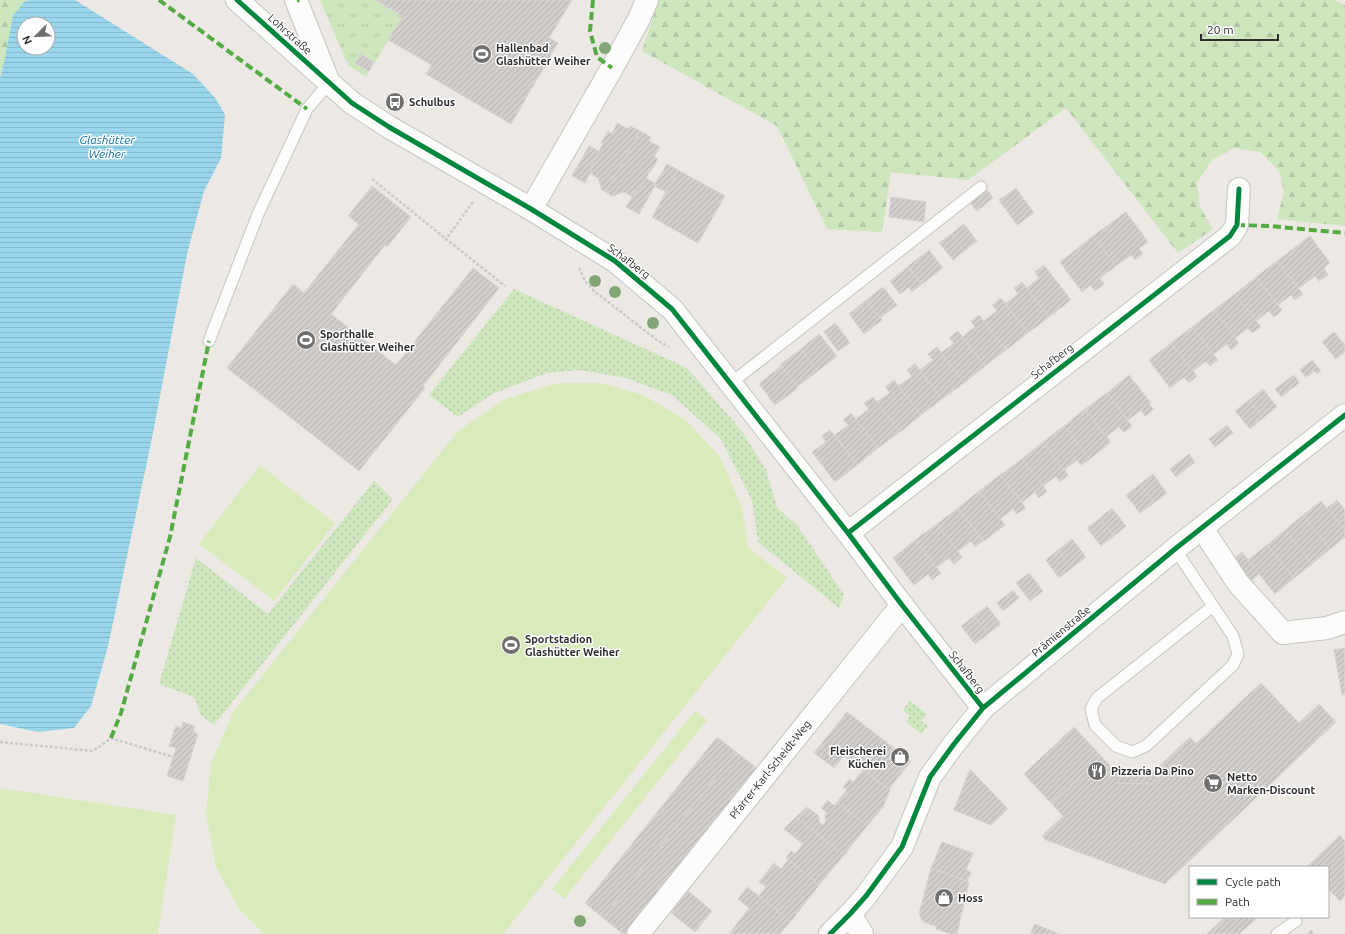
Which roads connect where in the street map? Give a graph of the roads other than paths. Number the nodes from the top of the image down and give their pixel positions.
1 (237, 0) edge
2 (296, 0) edge
3 (647, 0) edge
4 (329, 83) junction
5 (981, 187) dead end
6 (1240, 189) dead end
7 (531, 209) junction
8 (209, 341) dead end
9 (731, 383) junction
10 (1345, 415) edge
11 (1202, 528) junction
12 (848, 533) junction
13 (1175, 549) junction
14 (902, 605) junction
15 (1212, 606) junction
16 (1345, 622) edge
17 (983, 708) junction
18 (850, 914) junction
19 (1296, 921) dead end
20 (638, 934) edge
21 (830, 934) edge
22 (862, 934) edge
23 (1277, 934) edge

1 - 4 street, Lohrstraße
2 - 4 street
3 - 7 street
4 - 7 street, Schafberg
4 - 8 lane
5 - 9 lane
6 - 12 street, Schafberg
7 - 9 street, Schafberg
9 - 12 street, Schafberg
10 - 11 street, Prämienstraße
11 - 13 street, Prämienstraße
11 - 16 street
12 - 14 street, Schafberg
13 - 15 lane
13 - 17 street, Prämienstraße
14 - 17 street, Schafberg
14 - 20 street, Pfarrer-Karl-Scheidt-Weg
15 - 15 lane
17 - 18 street, Prämienstraße
18 - 21 street, Prämienstraße
18 - 22 street
19 - 23 lane

